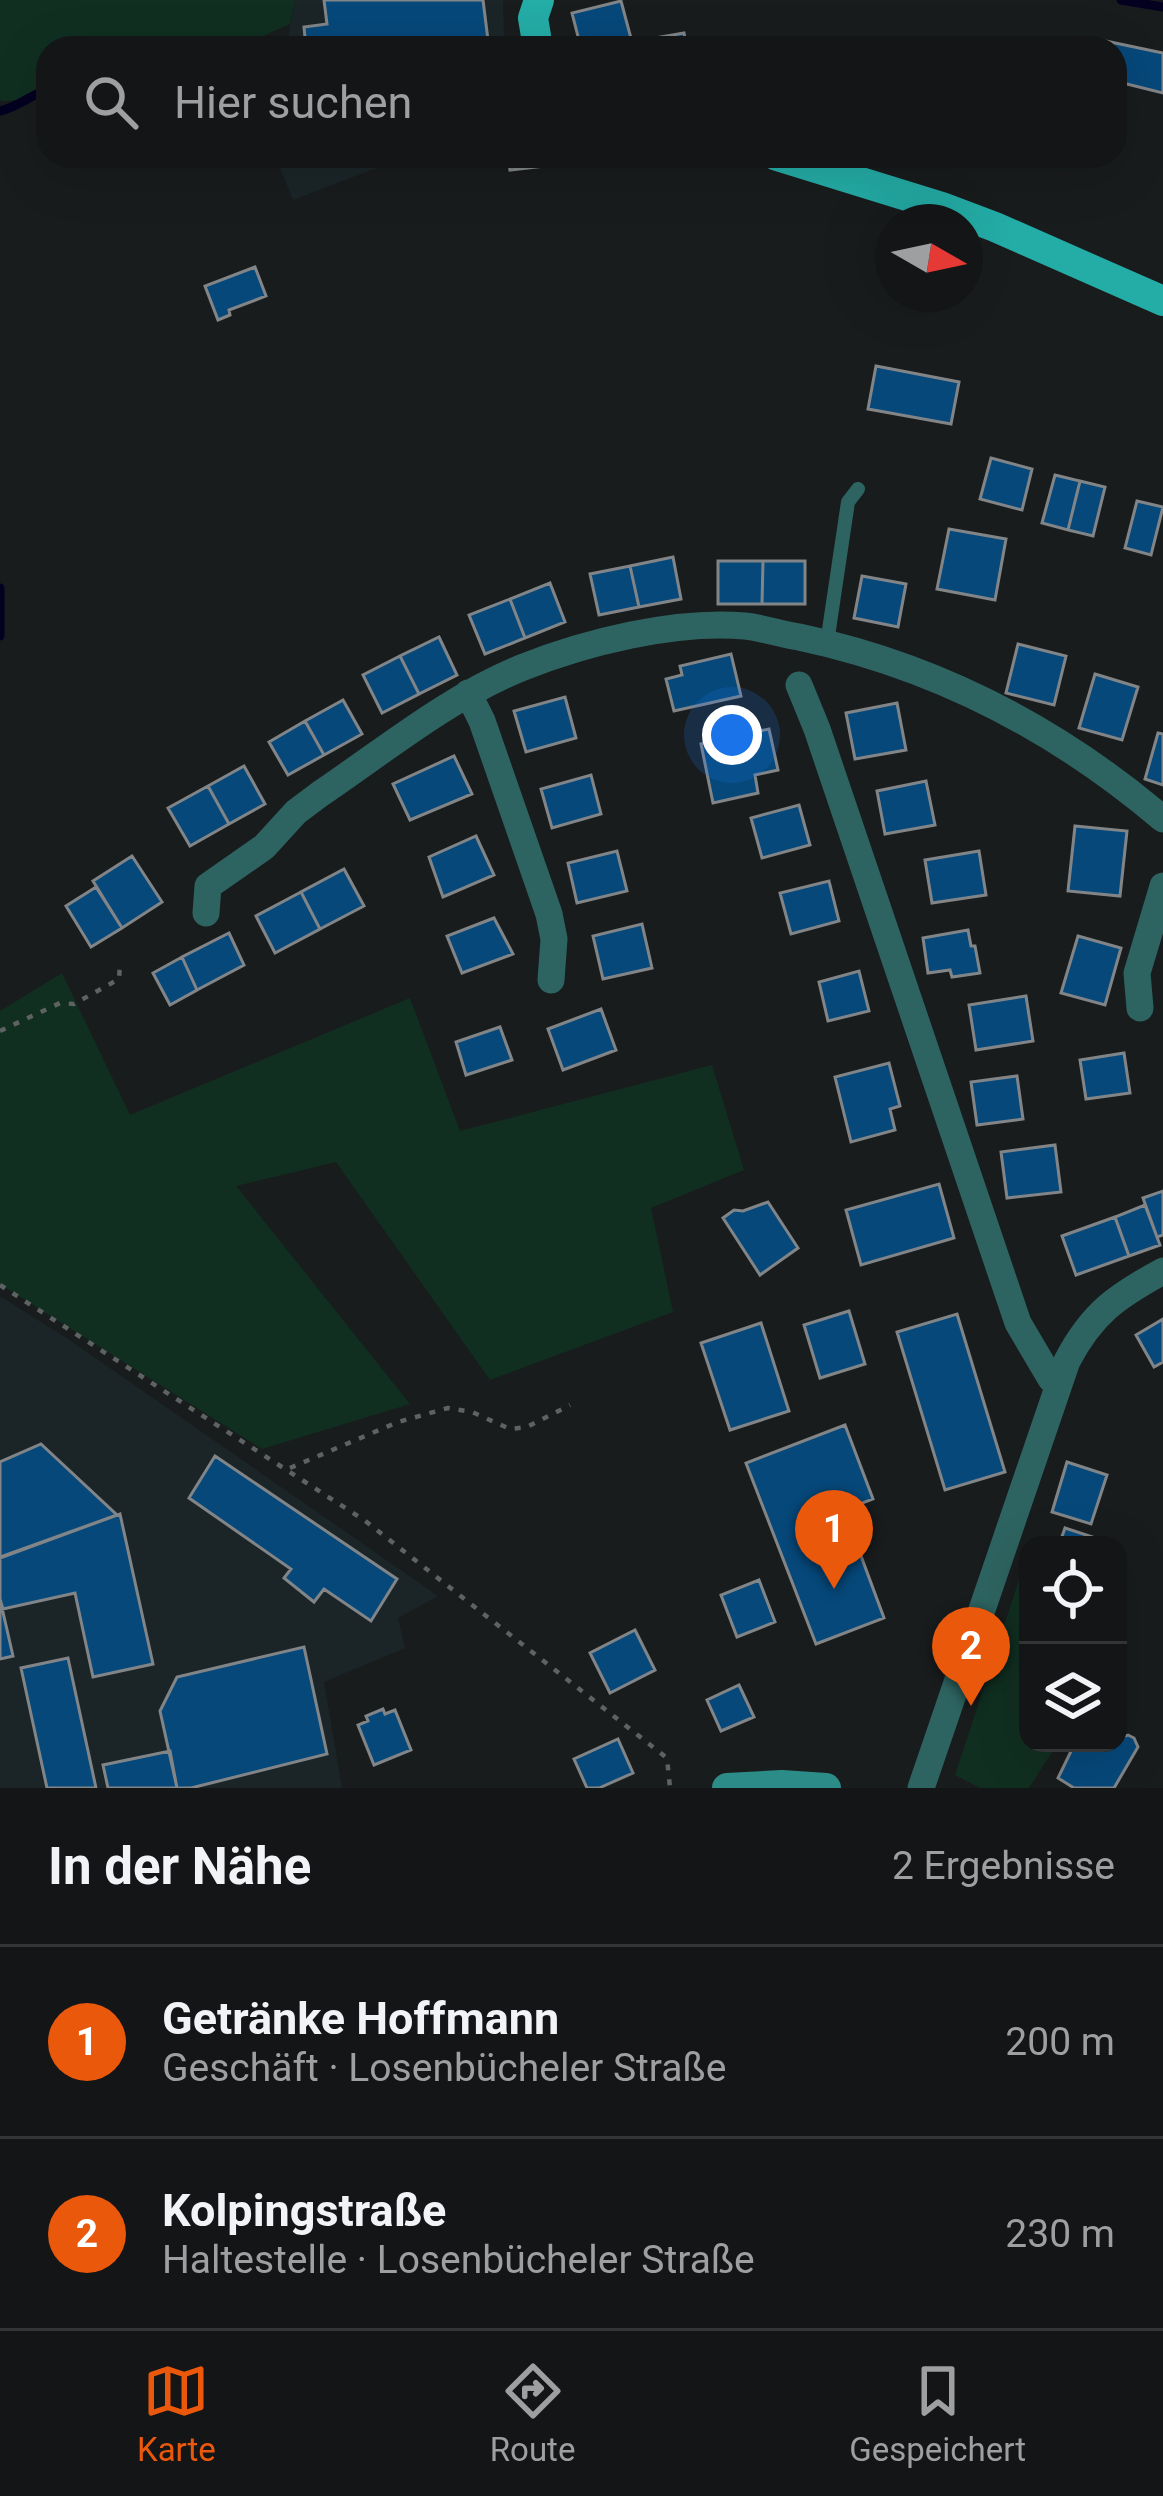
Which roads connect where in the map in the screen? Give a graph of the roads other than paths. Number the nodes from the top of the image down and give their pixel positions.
1 (539, 0) edge
2 (536, 36) edge
3 (816, 168) edge
4 (1163, 302) edge
5 (858, 489) dead end
6 (827, 643) junction
7 (799, 685) dead end
8 (468, 693) junction
9 (1163, 820) edge
10 (1163, 886) edge
11 (206, 914) dead end
12 (551, 980) dead end
13 (1140, 1008) dead end
14 (1163, 1271) edge
15 (1060, 1381) junction
16 (727, 1788) edge
17 (826, 1788) edge
18 (921, 1788) edge

1 - 2 main road
3 - 4 main road
5 - 6 lane
6 - 8 street
6 - 9 street
7 - 15 street
8 - 11 street
8 - 12 street
10 - 13 street
14 - 15 street
15 - 18 street
16 - 17 main road

